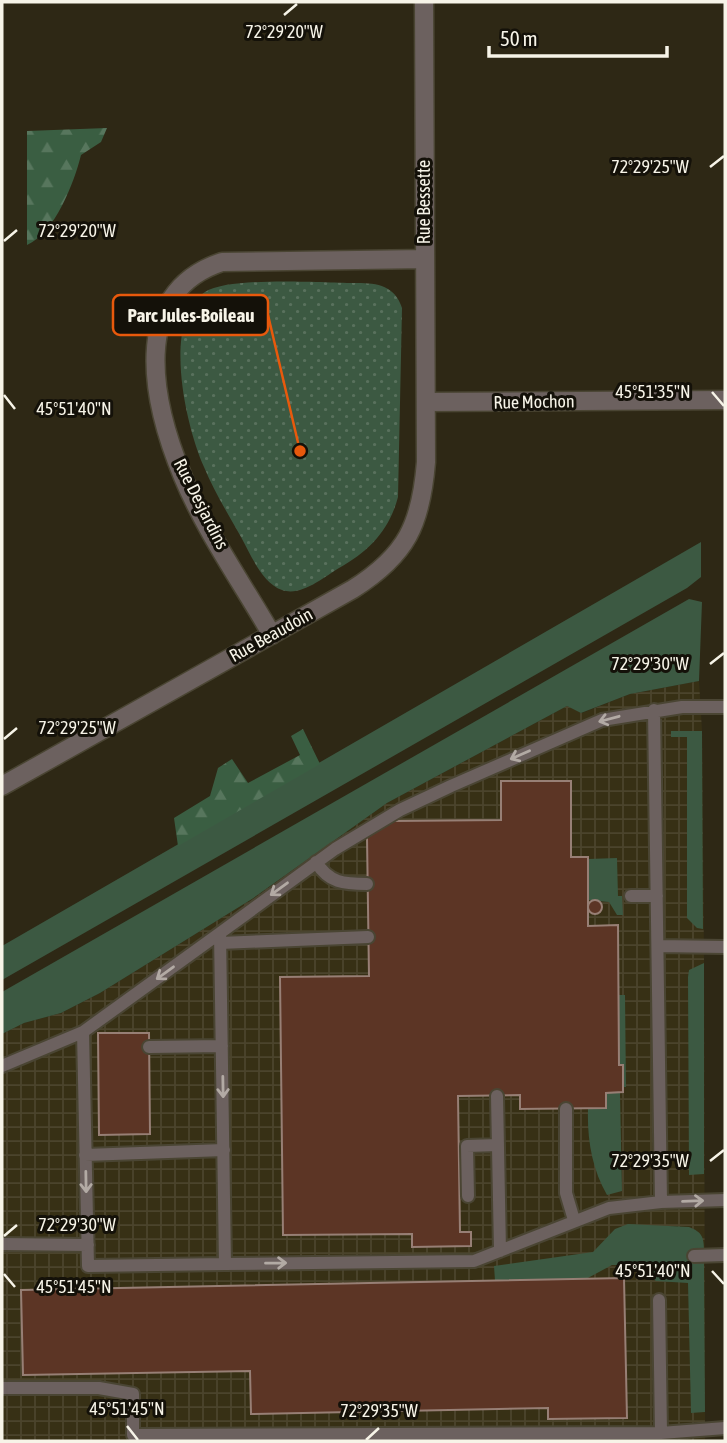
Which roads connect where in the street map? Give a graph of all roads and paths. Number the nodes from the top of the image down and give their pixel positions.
1 (424, 2) edge
2 (425, 259) junction
3 (725, 400) edge
4 (427, 402) junction
5 (272, 635) junction
6 (725, 707) edge
7 (654, 710) junction
8 (2, 786) edge
9 (316, 862) junction
10 (367, 884) dead end
11 (631, 896) dead end
12 (657, 896) junction
13 (368, 937) dead end
14 (220, 938) junction
15 (658, 946) junction
16 (725, 947) edge
17 (82, 1032) junction
18 (222, 1046) junction
19 (149, 1047) dead end
20 (2, 1066) edge
21 (497, 1096) dead end
22 (566, 1109) dead end
23 (498, 1145) junction
24 (224, 1150) junction
25 (85, 1155) junction
26 (468, 1196) dead end
27 (725, 1200) edge
28 (661, 1202) junction
29 (574, 1220) junction
30 (2, 1244) edge
31 (88, 1245) junction
32 (500, 1251) junction
33 (725, 1255) edge
34 (694, 1256) dead end
35 (225, 1264) junction
36 (659, 1300) dead end
37 (2, 1388) edge
38 (725, 1428) edge
39 (668, 1435) edge

1 - 2 street, Rue Bessette
2 - 4 street, Rue Bessette
2 - 5 street, Rue Desjardins
3 - 4 street, Rue Mochon
4 - 5 street, Rue Beaudoin
5 - 8 street, Rue Beaudoin
6 - 7 lane
7 -> 9 lane
7 - 12 lane
9 - 10 lane
9 -> 14 lane
11 - 12 lane
12 - 15 lane
13 - 14 lane
14 -> 17 lane
14 - 18 lane
15 - 16 lane
15 - 28 lane
17 - 20 lane
17 - 25 lane
18 - 19 lane
18 -> 24 lane
21 - 23 lane
22 - 29 lane
23 - 26 lane
23 - 32 lane
24 - 25 lane
24 - 35 lane
25 -> 31 lane
28 -> 27 lane
28 - 29 lane
29 - 32 lane
30 - 31 lane
31 - 35 lane
35 -> 32 lane
33 - 34 lane
36 - 39 lane
37 - 39 lane
38 - 39 lane

